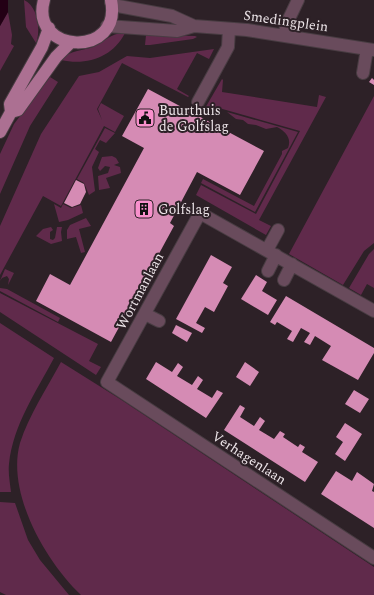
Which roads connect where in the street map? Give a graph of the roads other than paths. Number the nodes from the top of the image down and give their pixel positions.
1 (44, 0) edge
2 (298, 0) edge
3 (111, 1) edge
4 (107, 26) junction
5 (194, 26) junction
6 (49, 28) junction
7 (229, 29) junction
8 (285, 36) junction
9 (70, 43) junction
10 (371, 49) edge
11 (363, 73) dead end
12 (198, 102) dead end
13 (11, 112) junction
14 (0, 132) edge
15 (278, 230) dead end
16 (271, 253) junction
17 (292, 264) junction
18 (268, 271) dead end
19 (284, 280) dead end
20 (374, 311) edge
21 (145, 314) junction
22 (159, 321) dead end
23 (107, 382) joint
24 (374, 558) edge

1 - 6 main road
2 - 8 street
3 - 4 main road
3 - 5 street, Smedingplein
4 - 5 street, Smedingplein
4 - 9 main road
5 - 7 street, Smedingplein
6 - 9 main road
6 - 13 main road
7 - 8 street, Smedingplein
7 - 12 street
8 - 10 street, Smedingplein
9 - 13 main road
10 - 11 street
13 - 14 main road
15 - 16 street
16 - 17 street
16 - 18 street
16 - 21 street, Wortmanlaan
17 - 19 street
17 - 20 street
21 - 22 street
21 - 23 street, Wortmanlaan
23 - 24 street, Verhagenlaan

